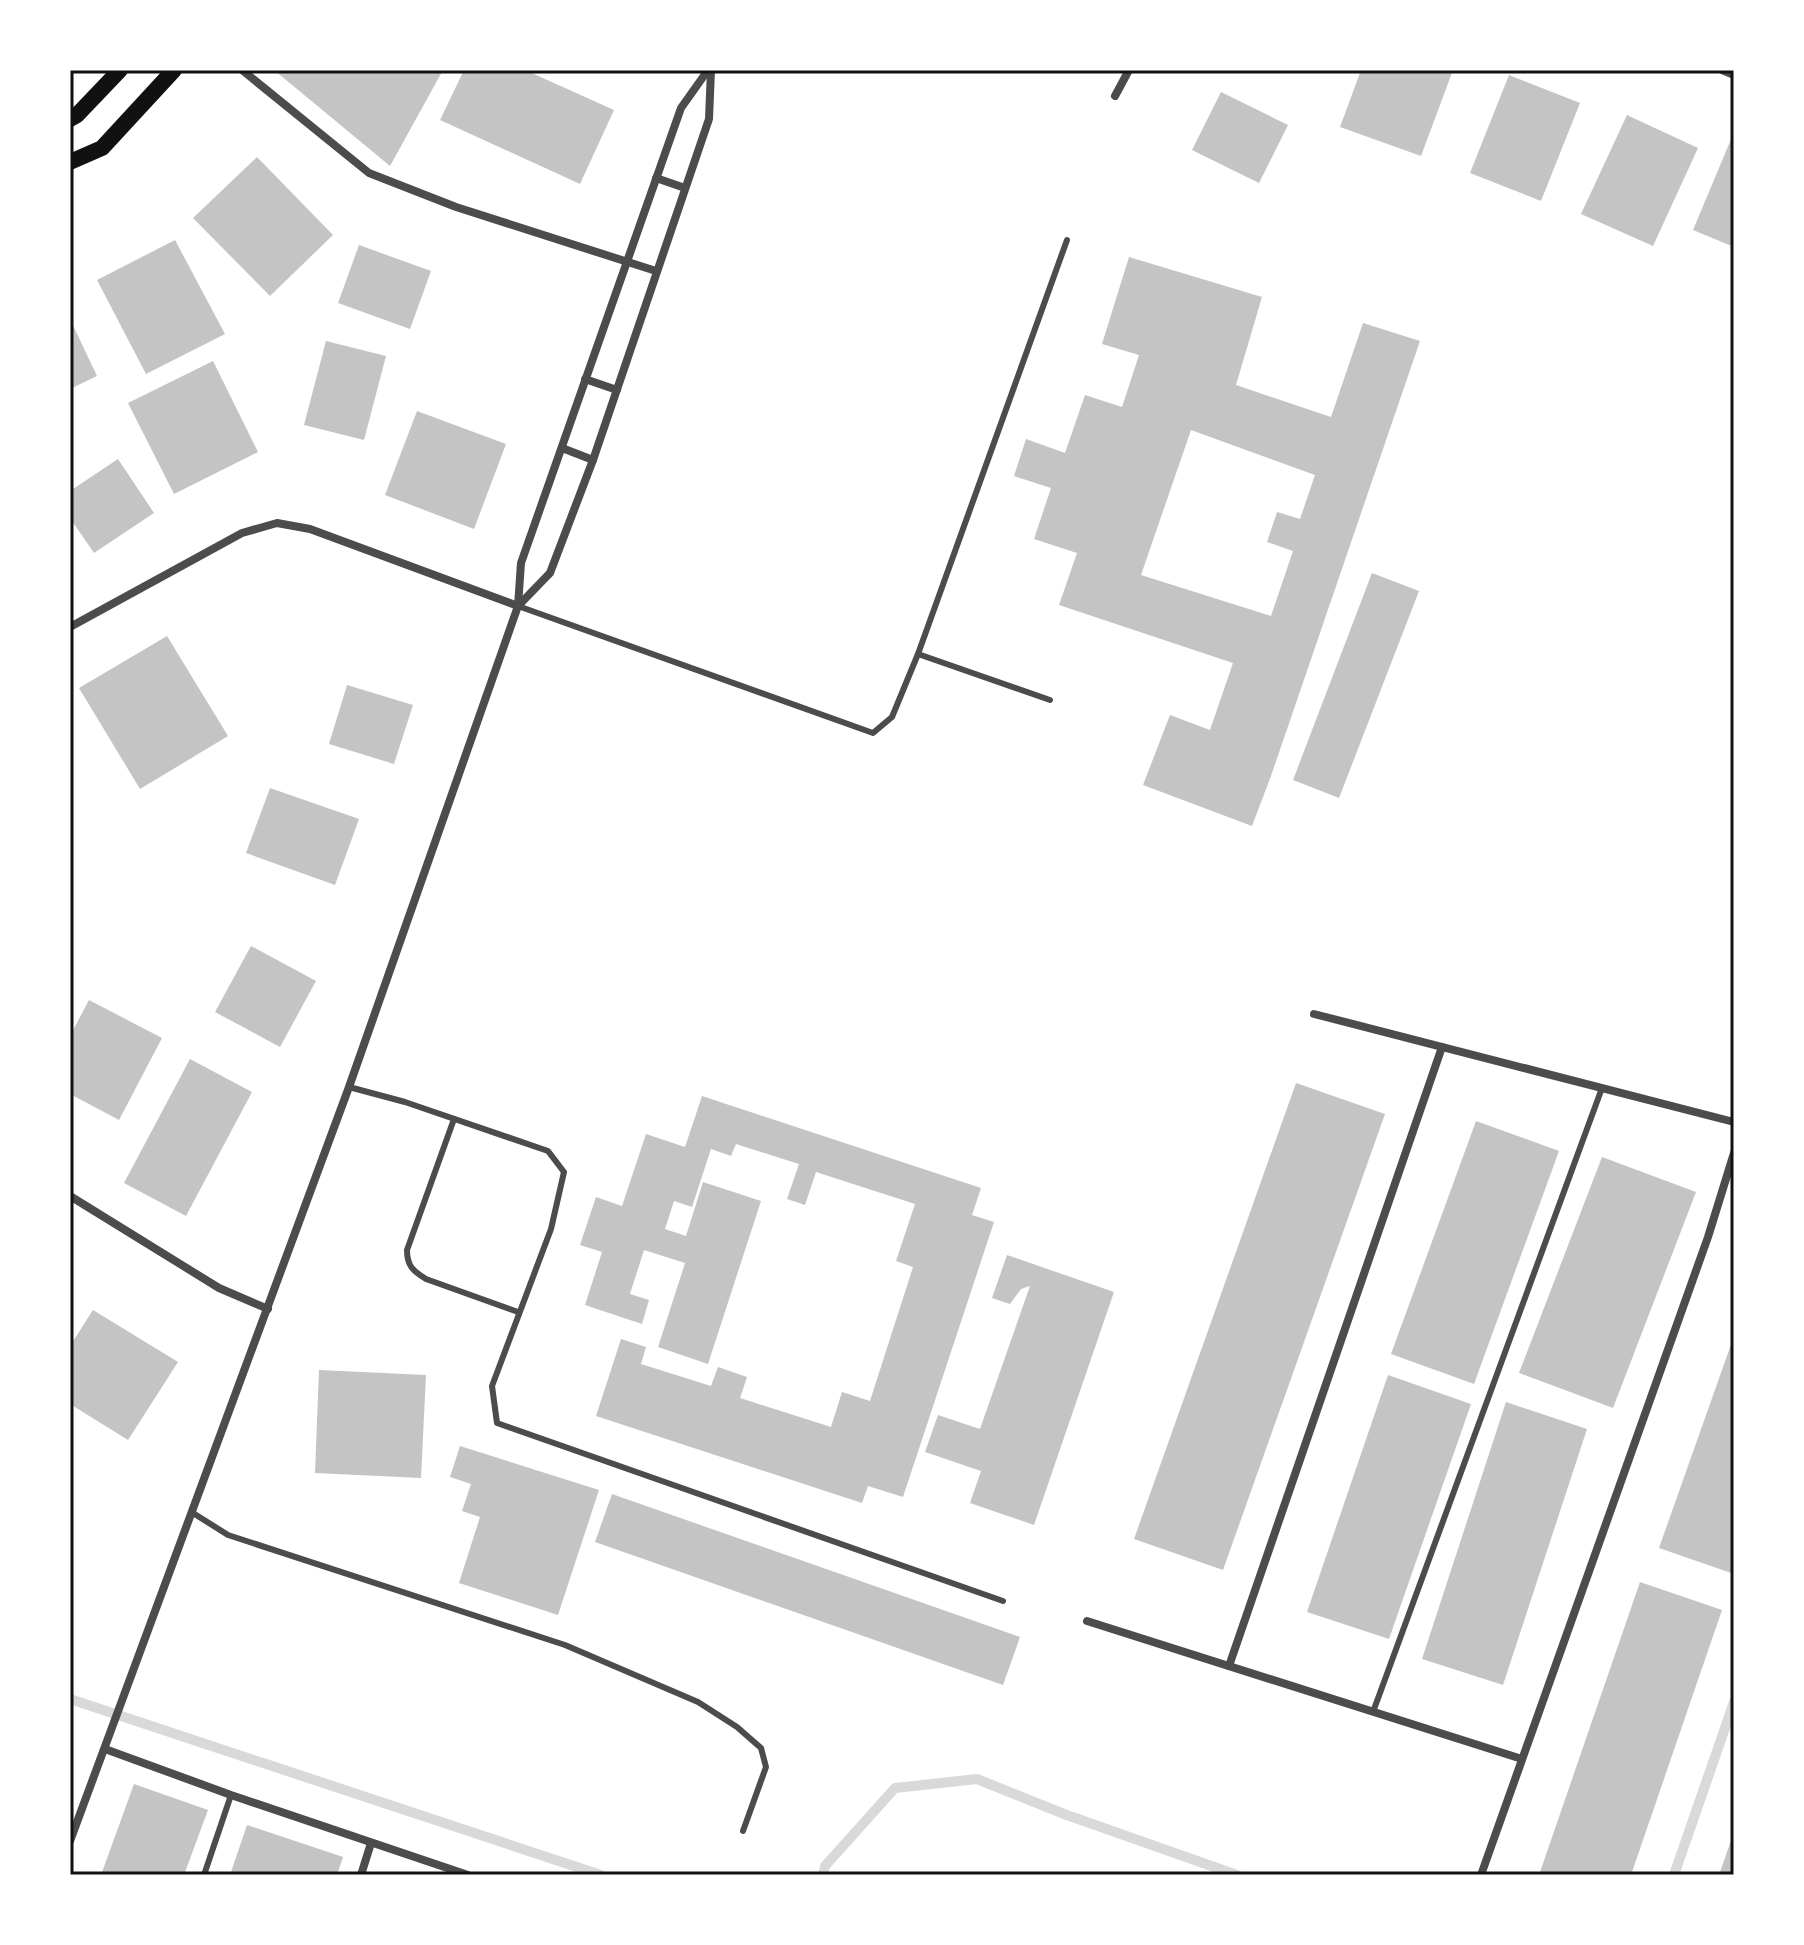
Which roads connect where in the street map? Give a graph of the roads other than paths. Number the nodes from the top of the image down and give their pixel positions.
1 (120, 70) edge
2 (174, 70) edge
3 (242, 70) edge
4 (709, 70) edge
5 (1129, 70) edge
6 (1722, 70) edge
7 (1734, 75) edge
8 (1115, 96) dead end
9 (70, 119) edge
10 (70, 162) edge
11 (656, 178) junction
12 (685, 188) junction
13 (1067, 240) dead end
14 (627, 262) junction
15 (656, 271) junction
16 (585, 379) junction
17 (617, 390) junction
18 (562, 448) junction
19 (593, 460) junction
20 (518, 606) junction
21 (70, 627) edge
22 (918, 654) junction
23 (1050, 700) dead end
24 (1314, 1014) dead end
25 (1442, 1047) junction
26 (349, 1087) junction
27 (1602, 1088) junction
28 (454, 1119) junction
29 (1734, 1122) edge
30 (1734, 1153) edge
31 (70, 1196) edge
32 (268, 1309) junction
33 (518, 1312) junction
34 (193, 1513) junction
35 (1003, 1601) dead end
36 (1087, 1621) dead end
37 (1229, 1666) junction
38 (1373, 1712) junction
39 (105, 1749) junction
40 (1522, 1759) junction
41 (231, 1795) junction
42 (743, 1831) dead end
43 (70, 1841) edge
44 (371, 1843) junction
45 (204, 1875) edge
46 (361, 1875) edge
47 (468, 1875) edge
48 (1481, 1875) edge

1 - 9 main road
2 - 10 main road
3 - 14 street
4 - 11 street
4 - 12 street
5 - 8 street
6 - 7 street
11 - 12 street
11 - 14 street
12 - 15 street
13 - 22 lane
14 - 15 street
14 - 16 street
15 - 17 street
16 - 17 street
16 - 18 street
17 - 19 street
18 - 19 street
18 - 20 street
19 - 20 street
20 - 21 street
20 - 22 lane
20 - 26 street
22 - 23 lane
24 - 25 street
25 - 27 street
25 - 37 street
26 - 28 lane
26 - 32 street
27 - 29 street
27 - 38 lane
28 - 33 lane
28 - 33 lane
30 - 40 street
31 - 32 street
32 - 34 street
33 - 35 lane
34 - 39 street
34 - 42 lane
36 - 37 street
37 - 38 street
38 - 40 street
39 - 41 street
39 - 43 street
40 - 48 street
41 - 44 street
41 - 45 lane
44 - 46 street
44 - 47 street

